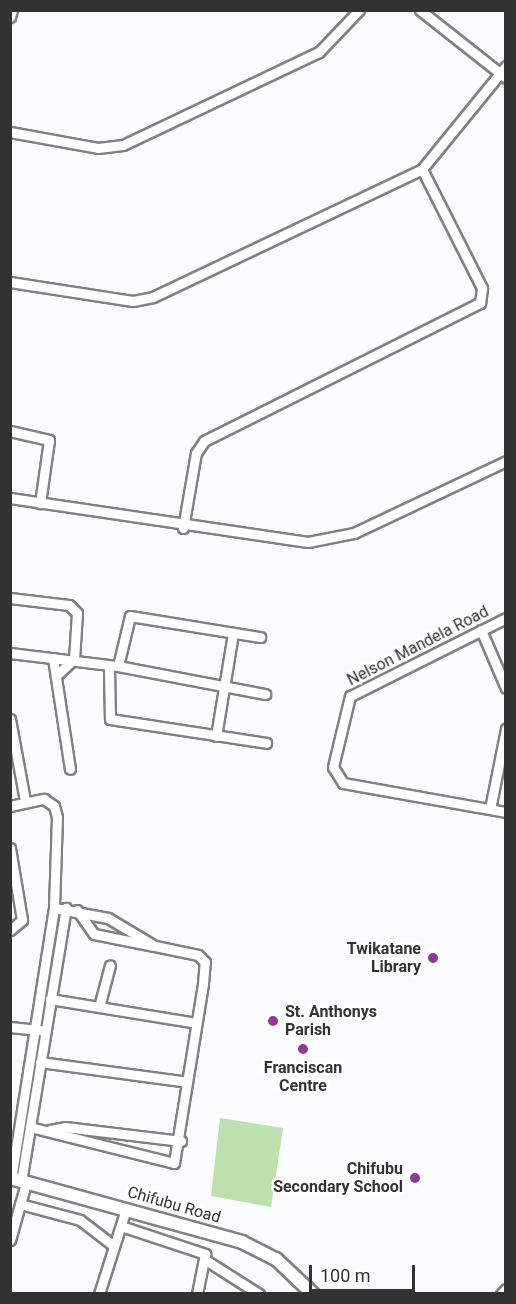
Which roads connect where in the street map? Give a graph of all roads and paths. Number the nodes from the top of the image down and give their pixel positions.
1 (12, 10) edge
2 (358, 10) edge
3 (420, 10) edge
4 (10, 17) edge
5 (503, 72) edge
6 (10, 132) edge
7 (422, 169) junction
8 (10, 282) edge
9 (10, 431) edge
10 (506, 461) edge
11 (10, 498) edge
12 (40, 503) junction
13 (183, 528) junction
14 (10, 598) edge
15 (506, 618) edge
16 (481, 630) junction
17 (232, 633) junction
18 (260, 637) dead end
19 (10, 654) edge
20 (54, 658) junction
21 (74, 659) junction
22 (113, 667) junction
23 (56, 676) junction
24 (224, 685) junction
25 (506, 688) edge
26 (265, 694) dead end
27 (10, 719) edge
28 (506, 729) edge
29 (11, 731) edge
30 (216, 736) junction
31 (266, 744) dead end
32 (70, 769) dead end
33 (21, 780) junction
34 (10, 781) edge
35 (25, 801) junction
36 (10, 806) edge
37 (490, 809) junction
38 (506, 812) edge
39 (10, 848) edge
40 (13, 878) edge
41 (54, 908) junction
42 (66, 908) junction
43 (77, 910) junction
44 (10, 930) edge
45 (155, 946) junction
46 (110, 965) dead end
47 (49, 973) junction
48 (50, 999) junction
49 (99, 1007) junction
50 (196, 1023) junction
51 (10, 1028) edge
52 (40, 1030) junction
53 (40, 1062) junction
54 (187, 1082) junction
55 (31, 1088) junction
56 (30, 1128) junction
57 (48, 1131) junction
58 (181, 1141) junction
59 (17, 1180) edge
60 (20, 1204) junction
61 (126, 1209) junction
62 (121, 1226) junction
63 (10, 1240) edge
64 (114, 1246) junction
65 (207, 1261) junction
66 (506, 1289) edge
67 (308, 1292) edge
68 (99, 1293) edge
69 (197, 1293) edge
70 (259, 1293) edge
71 (501, 1293) edge

1 - 4 street
2 - 6 street
3 - 5 street
5 - 7 street
7 - 8 street
7 - 13 street
9 - 12 street
10 - 13 street
11 - 12 street
12 - 13 street
14 - 21 street
15 - 16 street, Nelson Mandela Road
16 - 25 street
16 - 37 street, Nelson Mandela Road
17 - 18 street
17 - 22 street
17 - 24 street
19 - 20 street
20 - 21 street
20 - 23 street
21 - 22 street
21 - 23 street
22 - 24 street
22 - 30 street
23 - 32 street
24 - 26 street
24 - 30 street
27 - 29 street
28 - 37 street
29 - 33 street
30 - 31 street
33 - 34 street
33 - 35 street
35 - 36 street
35 - 41 street
37 - 38 street, Nelson Mandela Road
39 - 40 street
40 - 44 street
41 - 42 street
41 - 47 street
42 - 43 street
42 - 47 street
43 - 45 street
43 - 45 street
45 - 50 street
46 - 49 street
47 - 48 street
47 - 52 street
48 - 49 street
48 - 52 street
49 - 50 street
50 - 54 street
51 - 52 street
52 - 53 street
52 - 55 street
53 - 54 street
53 - 55 street
54 - 58 street
55 - 56 street
55 - 59 street
56 - 57 street
56 - 59 street
57 - 58 street
57 - 58 street
59 - 60 street
59 - 61 main road, Chifubu Road
60 - 63 street
60 - 64 street
61 - 62 street
61 - 67 main road, Chifubu Road
62 - 64 street
62 - 65 street
64 - 68 street
65 - 69 street
65 - 70 street
66 - 71 street

